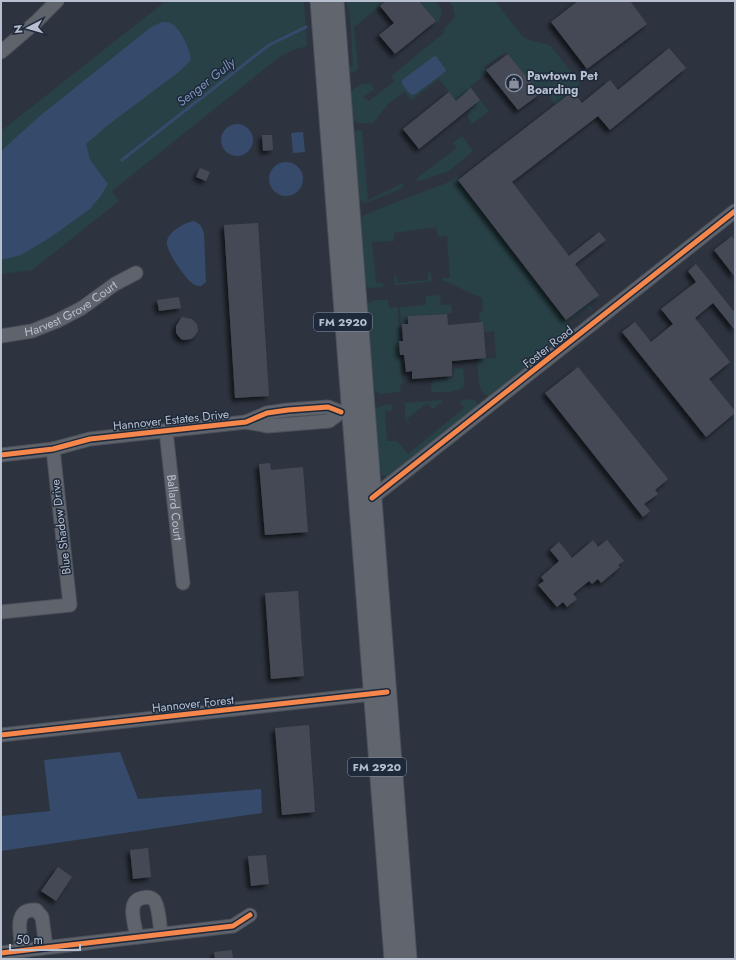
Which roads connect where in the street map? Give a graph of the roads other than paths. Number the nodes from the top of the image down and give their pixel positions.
1 (57, 1) edge
2 (319, 1) edge
3 (335, 1) edge
4 (1, 52) edge
5 (332, 67) junction
6 (735, 211) edge
7 (136, 273) dead end
8 (1, 336) edge
9 (346, 411) junction
10 (166, 431) junction
11 (53, 449) junction
12 (1, 455) edge
13 (372, 498) junction
14 (183, 583) dead end
15 (1, 612) edge
16 (379, 693) junction
17 (1, 735) edge
18 (250, 915) dead end
19 (161, 934) junction
20 (137, 937) junction
21 (46, 947) junction
22 (22, 950) junction
23 (1, 953) edge
24 (392, 959) edge
25 (408, 959) edge

1 - 4 street
2 - 5 main road, FM 2920 / FM 2920
3 - 5 main road, FM 2920 / FM 2920
5 - 9 main road, FM 2920 / FM 2920
5 - 13 main road, FM 2920 / FM 2920
6 - 13 street, Foster Road
7 - 8 street, Harvest Grove Court
9 - 10 street, Hannover Estates Drive
9 - 16 main road, FM 2920 / FM 2920
10 - 11 street, Hannover Estates Drive
10 - 14 street, Ballard Court
11 - 12 street, Hannover Estates Drive
11 - 15 street, Blue Shadow Drive
13 - 16 main road, FM 2920 / FM 2920
16 - 17 street, Hannover Forest
16 - 24 main road, FM 2920 / FM 2920
16 - 25 main road, FM 2920 / FM 2920
18 - 19 street
19 - 20 street
19 - 20 street
20 - 21 street
21 - 22 street
21 - 22 street
22 - 23 street

